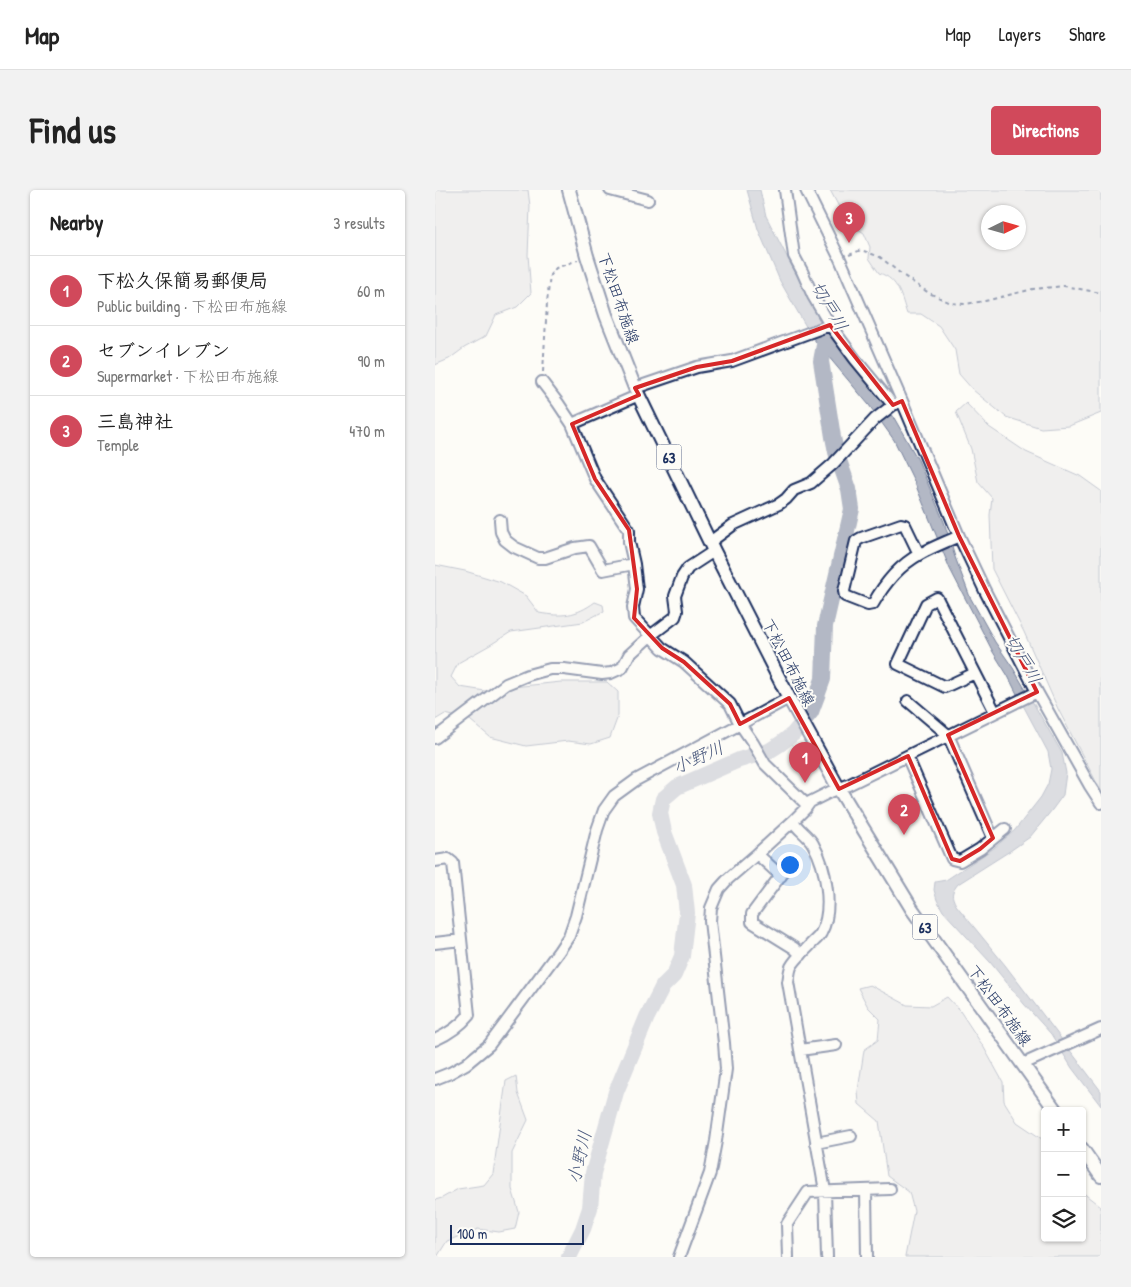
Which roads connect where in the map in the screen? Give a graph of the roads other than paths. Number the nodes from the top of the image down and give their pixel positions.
1 (569, 190) edge
2 (610, 190) edge
3 (785, 190) edge
4 (806, 190) edge
5 (648, 200) dead end
6 (830, 325) junction
7 (542, 382) road end
8 (637, 391) junction
9 (895, 405) junction
10 (572, 424) junction
11 (500, 520) dead end
12 (955, 538) junction
13 (712, 546) junction
14 (919, 554) junction
15 (634, 564) junction
16 (650, 636) junction
17 (975, 674) junction
18 (1035, 694) junction
19 (789, 698) junction
20 (909, 701) dead end
21 (995, 712) junction
22 (740, 724) junction
23 (948, 735) junction
24 (435, 738) edge
25 (907, 756) junction
26 (839, 789) junction
27 (1101, 803) edge
28 (807, 805) junction
29 (793, 821) junction
30 (1005, 829) dead end
31 (993, 838) junction
32 (757, 854) junction
33 (792, 860) dead end
34 (435, 861) edge
35 (781, 876) junction
36 (461, 940) junction
37 (435, 943) edge
38 (801, 955) junction
39 (1101, 1030) edge
40 (435, 1040) edge
41 (836, 1045) dead end
42 (800, 1050) junction
43 (1023, 1064) junction
44 (435, 1079) edge
45 (1053, 1107) edge
46 (851, 1136) dead end
47 (816, 1143) junction
48 (1084, 1152) edge
49 (1101, 1176) edge
50 (890, 1189) dead end
51 (866, 1190) junction
52 (825, 1191) junction
53 (679, 1257) edge
54 (788, 1257) edge
55 (827, 1257) edge
56 (867, 1257) edge

1 - 8 main road, 下松田布施線 / 63
2 - 5 street
3 - 6 street
4 - 9 street
6 - 8 street
6 - 9 street
7 - 10 street
8 - 10 street
8 - 13 main road, 下松田布施線 / 63
9 - 12 street
9 - 13 street
10 - 15 street
11 - 15 street
12 - 14 street
12 - 18 street
13 - 16 street
13 - 19 main road, 下松田布施線 / 63
14 - 14 street
15 - 16 street
16 - 22 street
16 - 24 street
17 - 17 street
17 - 21 street
18 - 21 street
18 - 27 street
19 - 22 street
19 - 26 main road, 下松田布施線 / 63
20 - 23 street
21 - 23 street
22 - 28 street
22 - 44 street
23 - 25 street
23 - 31 street
25 - 26 street
25 - 31 street
26 - 28 street
26 - 43 main road, 下松田布施線 / 63
28 - 29 street
29 - 32 street
29 - 38 street
30 - 31 street
32 - 35 street
32 - 53 street
33 - 35 street
34 - 36 street
35 - 38 street
36 - 37 street
36 - 40 street
38 - 42 street
39 - 43 street
41 - 42 street
42 - 47 street
43 - 45 main road, 下松田布施線 / 63
46 - 47 street
47 - 52 street
48 - 49 main road
50 - 51 street
51 - 52 street
51 - 56 street
52 - 54 street
52 - 55 street

